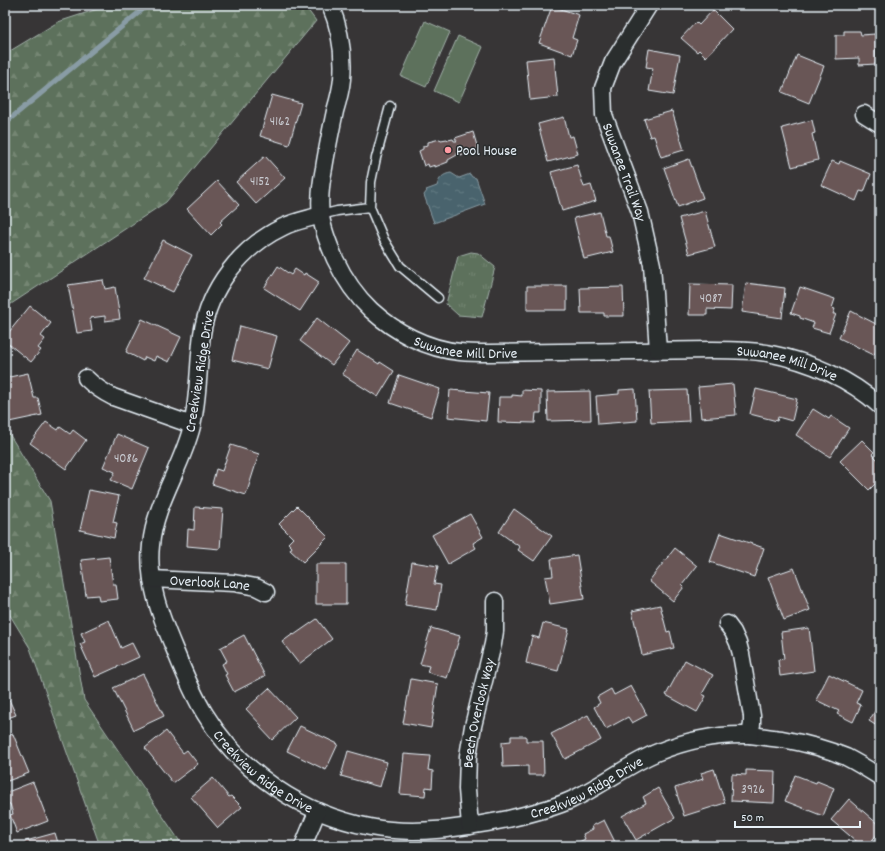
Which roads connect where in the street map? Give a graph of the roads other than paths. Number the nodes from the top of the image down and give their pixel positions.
1 (330, 5) edge
2 (649, 5) edge
3 (390, 106) dead end
4 (864, 114) dead end
5 (880, 124) edge
6 (370, 207) junction
7 (321, 215) junction
8 (438, 298) dead end
9 (658, 350) junction
10 (86, 378) dead end
11 (880, 406) edge
12 (192, 425) junction
13 (152, 578) junction
14 (266, 592) dead end
15 (495, 601) dead end
16 (727, 624) dead end
17 (750, 735) junction
18 (880, 777) edge
19 (317, 812) junction
20 (470, 826) junction
21 (303, 846) edge

1 - 7 street, Suwanee Mill Drive
2 - 9 street, Suwanee Trail Way
3 - 6 lane
4 - 5 street
6 - 7 lane
6 - 8 lane
7 - 9 street, Suwanee Mill Drive
7 - 12 street, Creekview Ridge Drive
9 - 11 street, Suwanee Mill Drive
10 - 12 street
12 - 13 street, Creekview Ridge Drive
13 - 14 street, Overlook Lane
13 - 19 street, Creekview Ridge Drive
15 - 20 street, Beech Overlook Way
16 - 17 street
17 - 18 street, Creekview Ridge Drive
17 - 20 street, Creekview Ridge Drive
19 - 20 street, Creekview Ridge Drive
19 - 21 street

